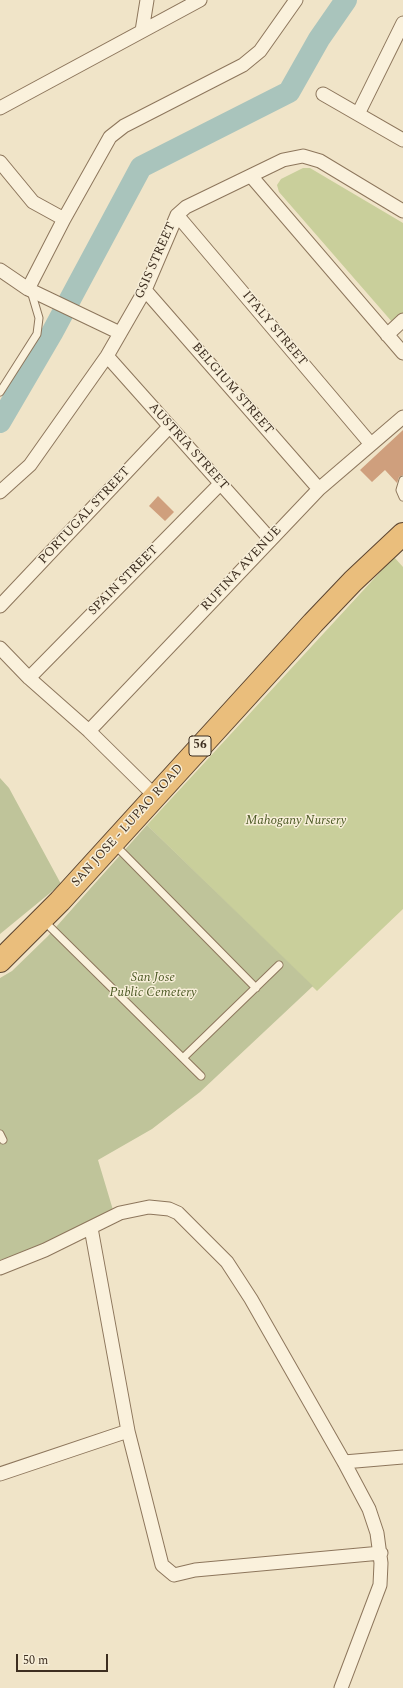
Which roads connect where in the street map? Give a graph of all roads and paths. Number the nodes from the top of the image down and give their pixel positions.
1 (147, 0) edge
2 (200, 0) edge
3 (296, 0) edge
4 (403, 23) edge
5 (142, 31) junction
6 (322, 94) dead end
7 (0, 108) edge
8 (358, 114) junction
9 (403, 140) edge
10 (0, 162) edge
11 (251, 176) junction
12 (403, 211) edge
13 (177, 215) junction
14 (64, 219) junction
15 (0, 270) edge
16 (29, 290) junction
17 (145, 290) junction
18 (403, 320) edge
19 (120, 333) junction
20 (387, 335) junction
21 (403, 353) edge
22 (107, 356) junction
23 (0, 392) edge
24 (403, 417) edge
25 (169, 426) junction
26 (370, 443) junction
27 (403, 480) edge
28 (220, 484) junction
29 (319, 489) junction
30 (0, 492) edge
31 (403, 497) edge
32 (403, 534) edge
33 (270, 539) junction
34 (0, 606) edge
35 (0, 648) edge
36 (28, 678) junction
37 (89, 731) junction
38 (155, 796) junction
39 (113, 842) junction
40 (43, 919) junction
41 (0, 961) edge
42 (279, 965) dead end
43 (256, 988) junction
44 (183, 1058) junction
45 (201, 1076) dead end
46 (91, 1228) junction
47 (0, 1268) edge
48 (128, 1431) junction
49 (403, 1457) edge
50 (344, 1462) junction
51 (0, 1474) edge
52 (381, 1553) junction
53 (341, 1688) edge

1 - 5 street
2 - 5 street
3 - 14 street
4 - 8 street
5 - 7 street
6 - 8 street
8 - 9 street
10 - 14 street
11 - 12 street, GSIS STREET
11 - 13 street, GSIS STREET
11 - 20 street
13 - 17 street, GSIS STREET
13 - 26 street, ITALY STREET
14 - 16 street
15 - 16 street
16 - 19 street
16 - 23 lane
17 - 19 street, GSIS STREET
17 - 29 street, BELGIUM STREET
18 - 20 street
19 - 22 street, GSIS STREET
20 - 21 street
22 - 25 street, AUSTRIA STREET
22 - 30 street, GSIS STREET
24 - 26 street, RUFINA AVENUE
25 - 28 street, AUSTRIA STREET
25 - 34 street, PORTUGAL STREET
26 - 29 street, RUFINA AVENUE
27 - 31 lane
28 - 33 street, AUSTRIA STREET
28 - 36 street, SPAIN STREET
29 - 33 street, RUFINA AVENUE
32 - 38 highway, SAN JOSE - LUPAO ROAD / 56
33 - 37 street, RUFINA AVENUE
35 - 36 street
36 - 37 street
37 - 38 street
38 - 39 highway, SAN JOSE - LUPAO ROAD / 56
39 - 40 highway, SAN JOSE - LUPAO ROAD / 56
39 - 43 lane
40 - 41 highway, SAN JOSE - LUPAO ROAD / 56
40 - 44 lane
42 - 43 lane
43 - 44 lane
44 - 45 lane
46 - 47 street
46 - 48 street
46 - 50 street
48 - 51 street
48 - 52 street
49 - 50 street
50 - 52 street
52 - 53 street

